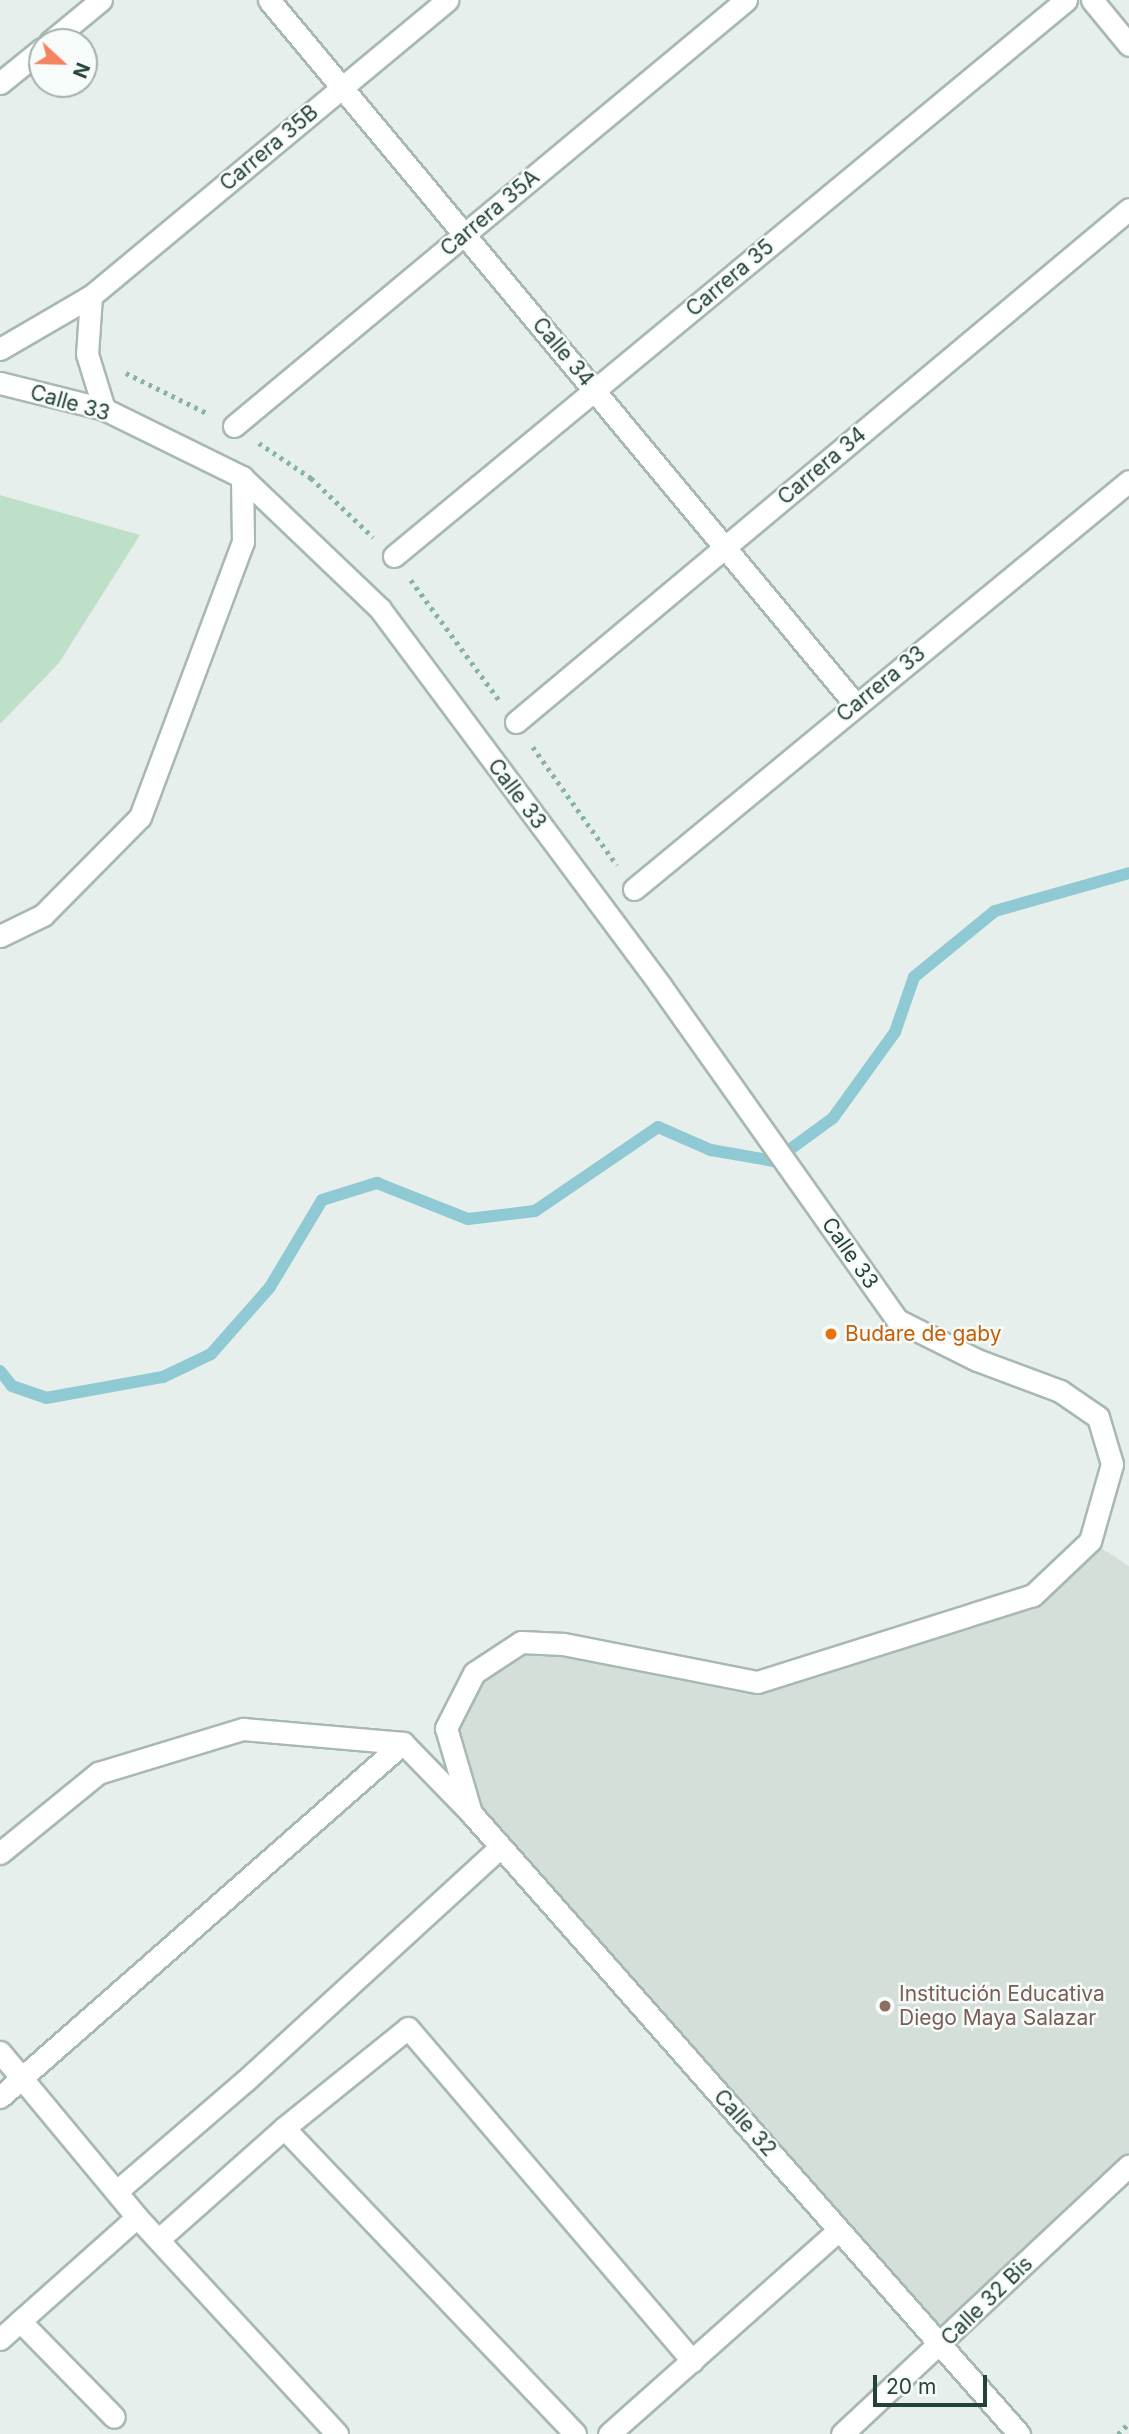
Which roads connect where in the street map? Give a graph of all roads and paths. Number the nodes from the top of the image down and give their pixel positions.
1 (101, 0) edge
2 (269, 0) edge
3 (447, 0) edge
4 (746, 0) edge
5 (1066, 0) edge
6 (1093, 0) edge
7 (67, 28) edge
8 (1129, 45) edge
9 (28, 60) edge
10 (0, 83) edge
11 (342, 88) junction
12 (1129, 209) edge
13 (465, 235) junction
14 (91, 296) junction
15 (0, 349) edge
16 (0, 383) edge
17 (594, 390) junction
18 (104, 409) junction
19 (234, 426) dead end
20 (242, 477) junction
21 (1129, 481) edge
22 (725, 547) junction
23 (394, 556) dead end
24 (856, 705) junction
25 (516, 722) dead end
26 (634, 889) dead end
27 (0, 936) edge
28 (403, 1743) junction
29 (471, 1813) junction
30 (500, 1847) junction
31 (0, 1853) edge
32 (0, 2052) edge
33 (22, 2077) junction
34 (0, 2097) edge
35 (284, 2128) junction
36 (1129, 2165) edge
37 (117, 2191) junction
38 (137, 2217) junction
39 (839, 2230) junction
40 (159, 2239) junction
41 (20, 2321) junction
42 (0, 2339) edge
43 (941, 2345) junction
44 (692, 2361) junction
45 (114, 2417) dead end
46 (1129, 2424) edge
47 (337, 2434) edge
48 (575, 2434) edge
49 (609, 2434) edge
50 (842, 2434) edge
51 (1019, 2434) edge
52 (1118, 2434) edge

1 - 7 street
2 - 11 street, Calle 34
3 - 11 street, Carrera 35B
4 - 13 street, Carrera 35A
5 - 17 street, Carrera 35
6 - 8 street
9 - 10 street
11 - 13 street, Calle 34
11 - 14 street, Carrera 35B
12 - 22 street, Carrera 34
13 - 17 street, Calle 34
13 - 19 street, Carrera 35A
14 - 15 street, Carrera 35B
14 - 18 street
16 - 18 street, Calle 33
17 - 22 street, Calle 34
17 - 23 street, Carrera 35
18 - 20 street, Calle 33
20 - 27 street
20 - 29 street, Calle 33
21 - 24 street, Carrera 33
22 - 24 street, Calle 34
22 - 25 street, Carrera 34
24 - 26 street, Carrera 33
28 - 29 street, Calle 32
28 - 31 street
28 - 33 street
29 - 30 street, Calle 32
30 - 37 street
30 - 39 street, Calle 32
32 - 33 street
33 - 34 street
33 - 37 street
35 - 40 street
35 - 44 street
35 - 48 street
36 - 43 street, Calle 32 Bis
37 - 38 street
38 - 40 street
38 - 41 street
39 - 43 street, Calle 32
39 - 44 street
40 - 47 street
41 - 42 street
41 - 45 street
43 - 50 street, Calle 32 Bis
43 - 51 street, Calle 32
44 - 49 street
46 - 52 path

